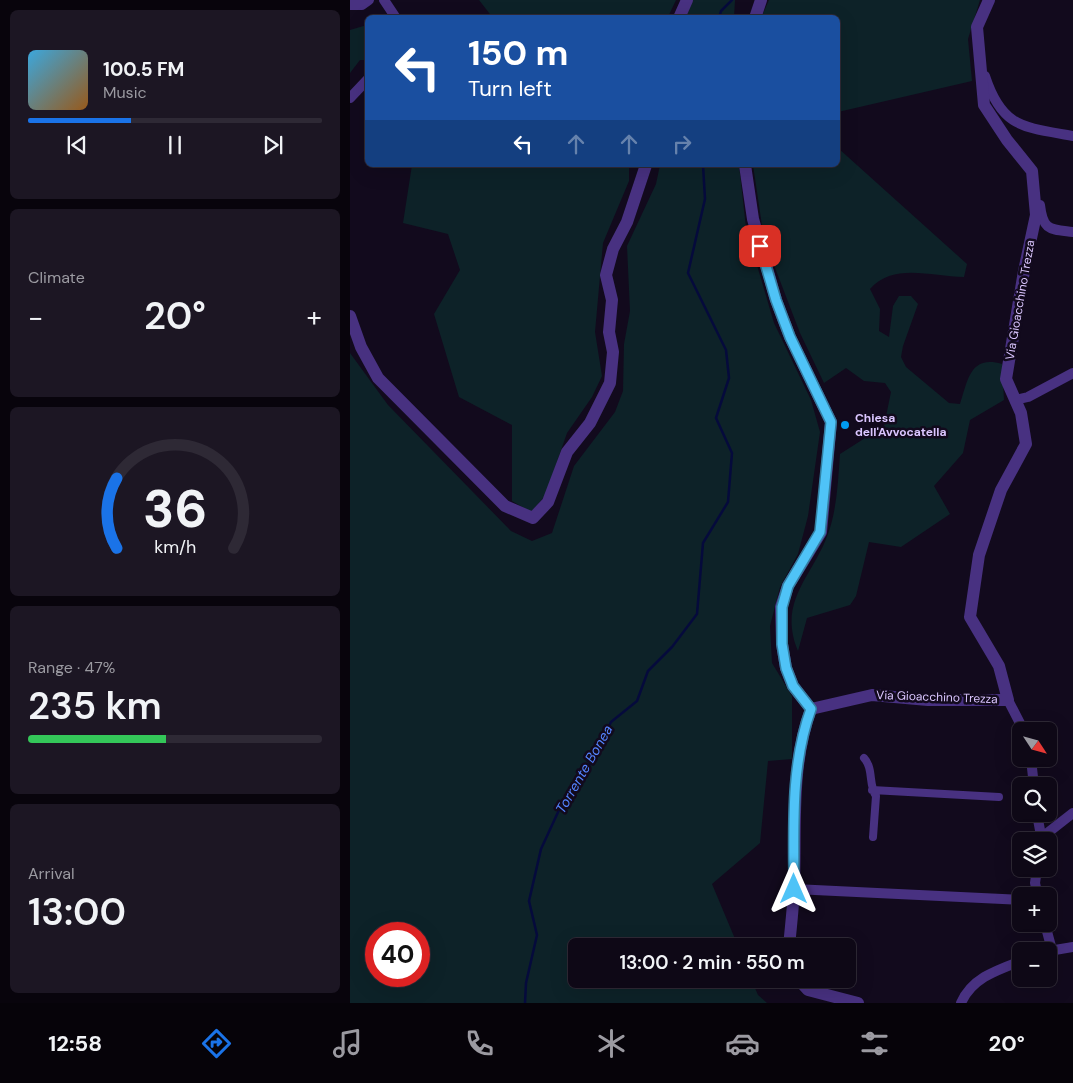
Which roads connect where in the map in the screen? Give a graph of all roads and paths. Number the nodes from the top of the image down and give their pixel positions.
1 (369, 0) edge
2 (384, 0) edge
3 (687, 0) edge
4 (761, 0) edge
5 (989, 0) edge
6 (350, 5) edge
7 (394, 15) edge
8 (680, 15) edge
9 (756, 15) edge
10 (978, 58) junction
11 (365, 82) edge
12 (350, 98) edge
13 (1073, 136) edge
14 (645, 167) edge
15 (745, 167) edge
16 (1034, 189) junction
17 (1073, 232) edge
18 (350, 316) edge
19 (1073, 373) edge
20 (1015, 400) junction
21 (1008, 700) junction
22 (811, 709) junction
23 (1019, 722) edge
24 (864, 758) dead end
25 (872, 790) junction
26 (999, 797) dead end
27 (1073, 813) edge
28 (1050, 832) edge
29 (873, 838) dead end
30 (794, 889) junction
31 (1012, 900) edge
32 (790, 938) edge
33 (1073, 947) edge
34 (1057, 950) edge
35 (1012, 964) edge
36 (806, 988) edge
37 (858, 1003) edge
38 (961, 1003) edge

1 - 6 street
2 - 7 street
3 - 8 street
4 - 9 street
5 - 10 street, Via Gioacchino Trezza
10 - 13 street, Via Gioacchino Trezza
10 - 16 street, Via Gioacchino Trezza
11 - 12 street
14 - 18 street
15 - 22 street
16 - 17 street, Via Gioacchino Trezza
16 - 20 street, Via Gioacchino Trezza
19 - 20 street
20 - 21 street, Via Gioacchino Trezza
21 - 22 street, Via Gioacchino Trezza
21 - 23 street
22 - 30 street
24 - 25 street
25 - 26 street
25 - 29 street
27 - 28 street
30 - 31 street
30 - 32 street
33 - 34 street
35 - 38 street
36 - 37 street

